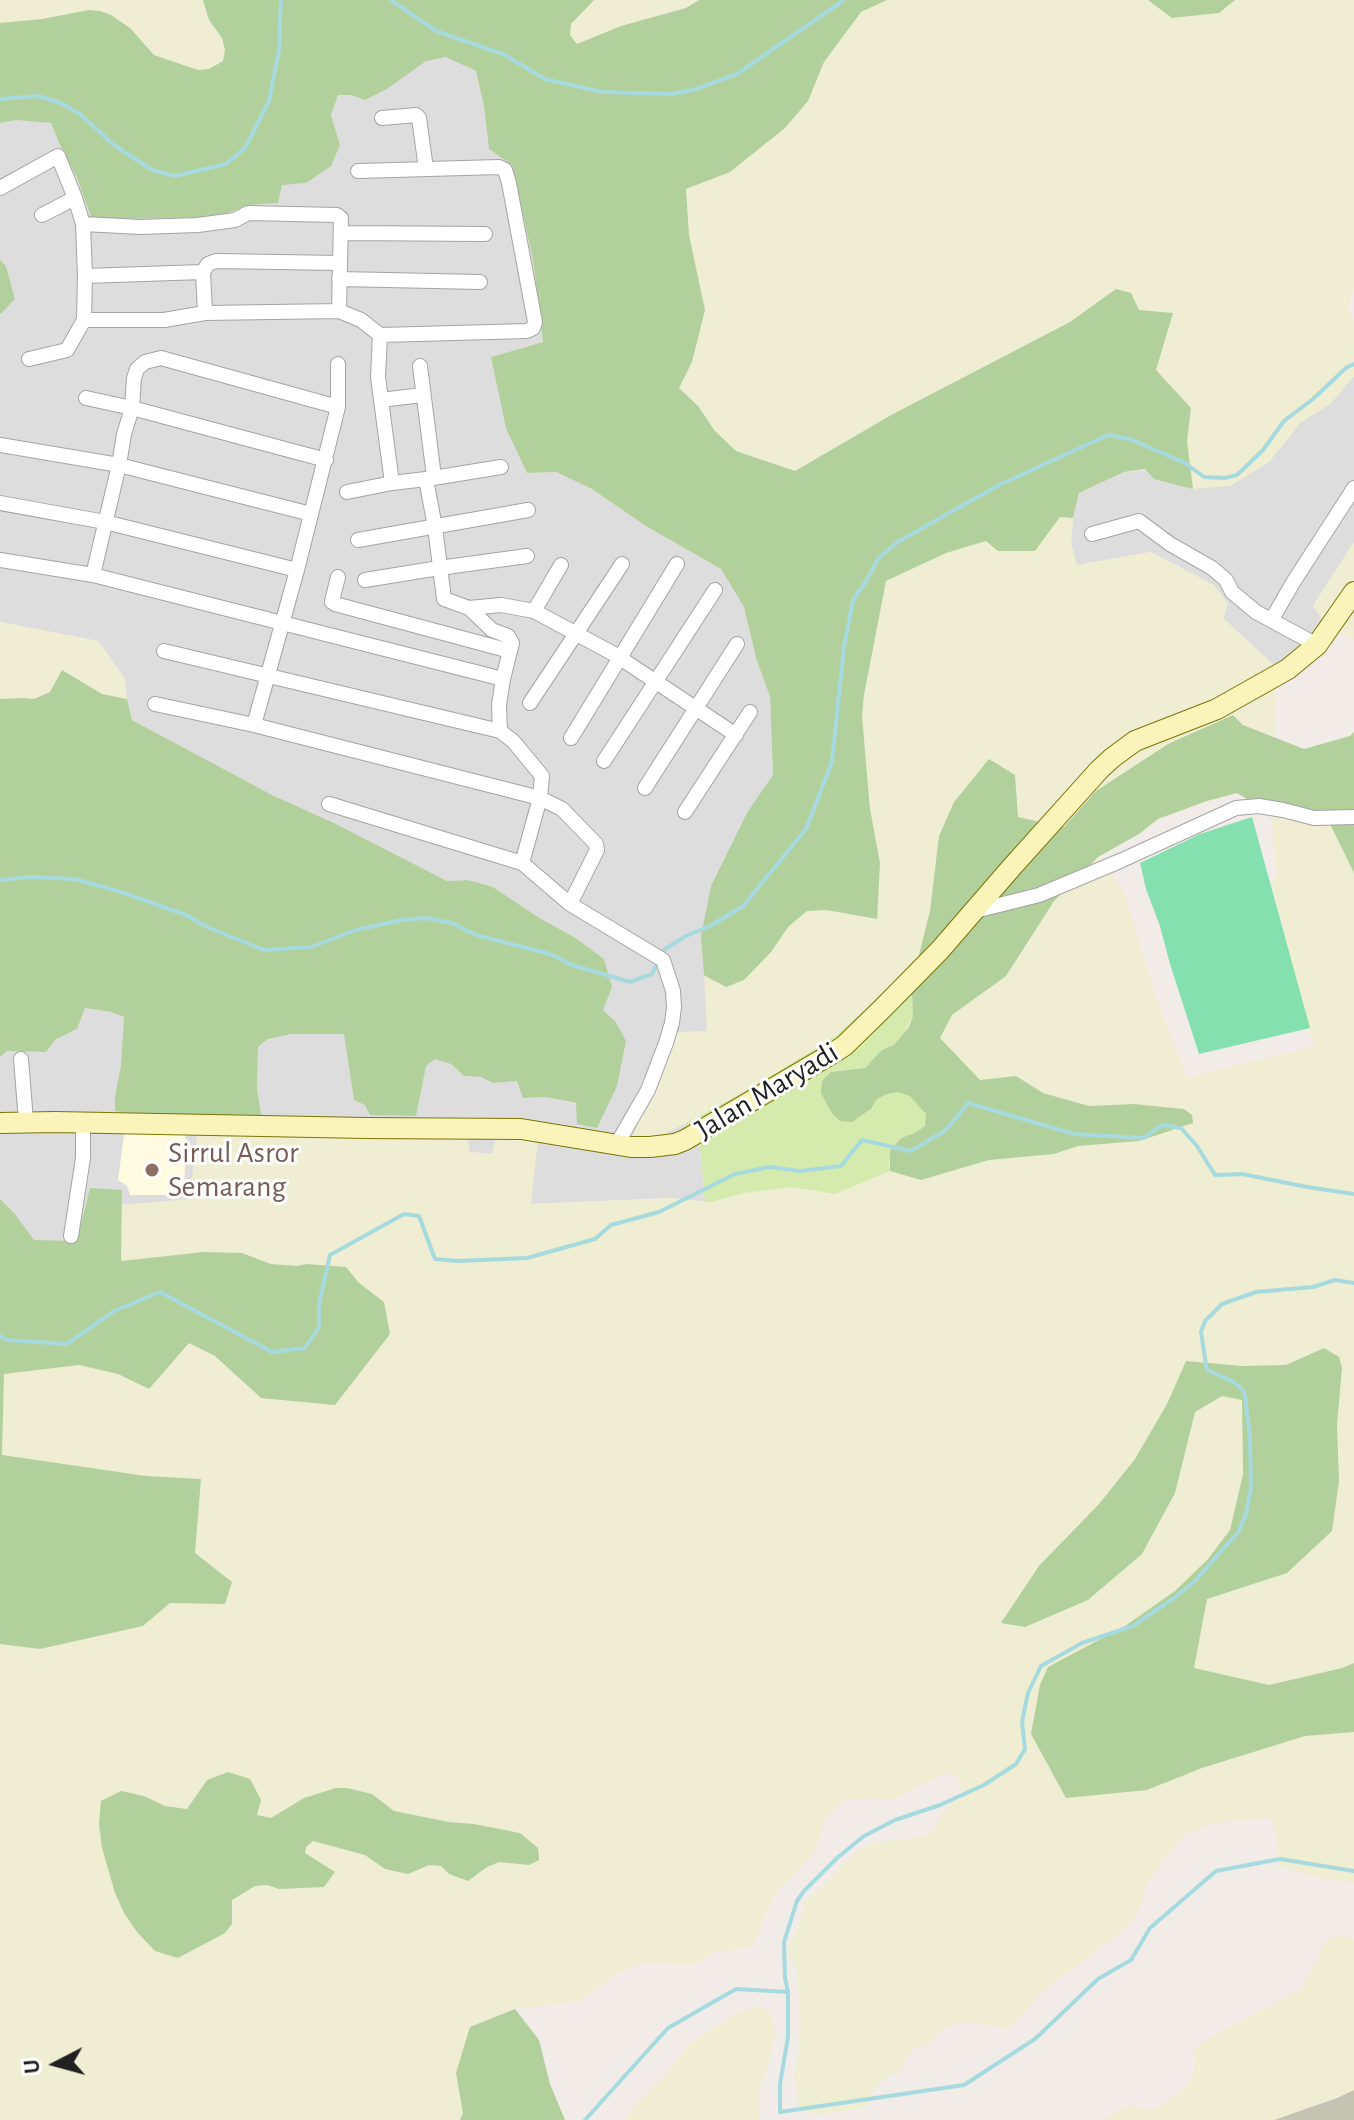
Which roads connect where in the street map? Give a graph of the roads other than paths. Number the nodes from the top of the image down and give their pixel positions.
1 (382, 118) dead end
2 (426, 169) junction
3 (358, 171) dead end
4 (0, 188) edge
5 (75, 198) junction
6 (42, 215) dead end
7 (83, 224) junction
8 (342, 233) junction
9 (485, 234) dead end
10 (340, 263) junction
11 (203, 272) junction
12 (85, 276) junction
13 (339, 279) junction
14 (480, 282) dead end
15 (339, 311) junction
16 (205, 313) junction
17 (84, 320) junction
18 (380, 335) junction
19 (29, 359) dead end
20 (338, 364) dead end
21 (420, 366) dead end
22 (422, 395) junction
23 (86, 398) dead end
24 (381, 400) junction
25 (338, 407) junction
26 (132, 408) junction
27 (0, 445) edge
28 (326, 460) junction
29 (119, 465) junction
30 (501, 467) dead end
31 (430, 478) junction
32 (392, 483) junction
33 (1354, 488) edge
34 (347, 492) dead end
35 (0, 503) edge
36 (528, 510) dead end
37 (311, 514) junction
38 (105, 522) junction
39 (435, 527) junction
40 (1092, 534) dead end
41 (358, 540) dead end
42 (527, 556) dead end
43 (0, 560) edge
44 (622, 564) dead end
45 (677, 564) dead end
46 (561, 565) dead end
47 (439, 568) junction
48 (297, 570) junction
49 (93, 575) junction
50 (338, 577) dead end
51 (365, 580) dead end
52 (715, 590) dead end
53 (1354, 592) edge
54 (469, 608) junction
55 (534, 611) junction
56 (1272, 619) junction
57 (281, 622) junction
58 (576, 633) junction
59 (737, 644) dead end
60 (1317, 645) junction
61 (164, 651) dead end
62 (510, 651) junction
63 (620, 658) junction
64 (267, 674) junction
65 (503, 679) junction
66 (657, 682) junction
67 (530, 703) dead end
68 (155, 704) dead end
69 (696, 707) junction
70 (750, 712) dead end
71 (254, 725) junction
72 (500, 731) junction
73 (736, 735) junction
74 (571, 738) dead end
75 (604, 761) dead end
76 (645, 788) dead end
77 (540, 798) junction
78 (329, 804) dead end
79 (685, 812) dead end
80 (1354, 817) edge
81 (522, 863) junction
82 (570, 904) junction
83 (974, 911) junction
84 (21, 1059) dead end
85 (26, 1121) junction
86 (0, 1123) edge
87 (83, 1123) junction
88 (617, 1144) junction
89 (71, 1236) dead end

1 - 2 street
2 - 3 street
2 - 18 street
4 - 5 street
5 - 6 street
5 - 7 street
7 - 8 street
7 - 12 street
8 - 9 street
8 - 10 street
10 - 11 street
10 - 13 street
11 - 12 street
11 - 16 street
12 - 17 street
13 - 14 street
13 - 15 street
15 - 16 street
15 - 18 street
16 - 17 street
17 - 19 street
18 - 24 street
20 - 25 street
21 - 22 street
22 - 24 street
22 - 31 street
23 - 26 street
24 - 32 street
25 - 26 street
25 - 28 street
26 - 28 street
26 - 29 street
27 - 29 street
28 - 37 street
29 - 37 street
29 - 38 street
30 - 31 street
31 - 32 street
31 - 39 street
32 - 34 street
33 - 56 street
35 - 38 street
36 - 39 street
37 - 48 street
38 - 48 street
38 - 49 street
39 - 41 street
39 - 47 street
40 - 56 street
42 - 47 street
43 - 49 street
44 - 58 street
45 - 63 street
46 - 55 street
47 - 51 street
47 - 54 street
48 - 57 street
49 - 57 street
50 - 62 street
52 - 66 street
53 - 60 street, Jalan Maryadi
54 - 55 street
54 - 62 street
55 - 58 street
56 - 60 street
57 - 64 street
57 - 65 street
58 - 63 street
58 - 67 street
59 - 69 street
60 - 83 street, Jalan Maryadi
61 - 64 street
62 - 65 street
63 - 66 street
63 - 74 street
64 - 71 street
64 - 72 street
65 - 72 street
66 - 69 street
66 - 75 street
68 - 71 street
69 - 73 street
69 - 76 street
70 - 73 street
71 - 77 street
72 - 77 street
73 - 79 street
77 - 81 street
77 - 82 street
78 - 81 street
80 - 83 street
81 - 82 street
82 - 88 street
83 - 88 street, Jalan Maryadi
84 - 85 street
85 - 86 street, Jalan Maryadi
85 - 87 street, Jalan Maryadi
87 - 88 street, Jalan Maryadi
87 - 89 street

